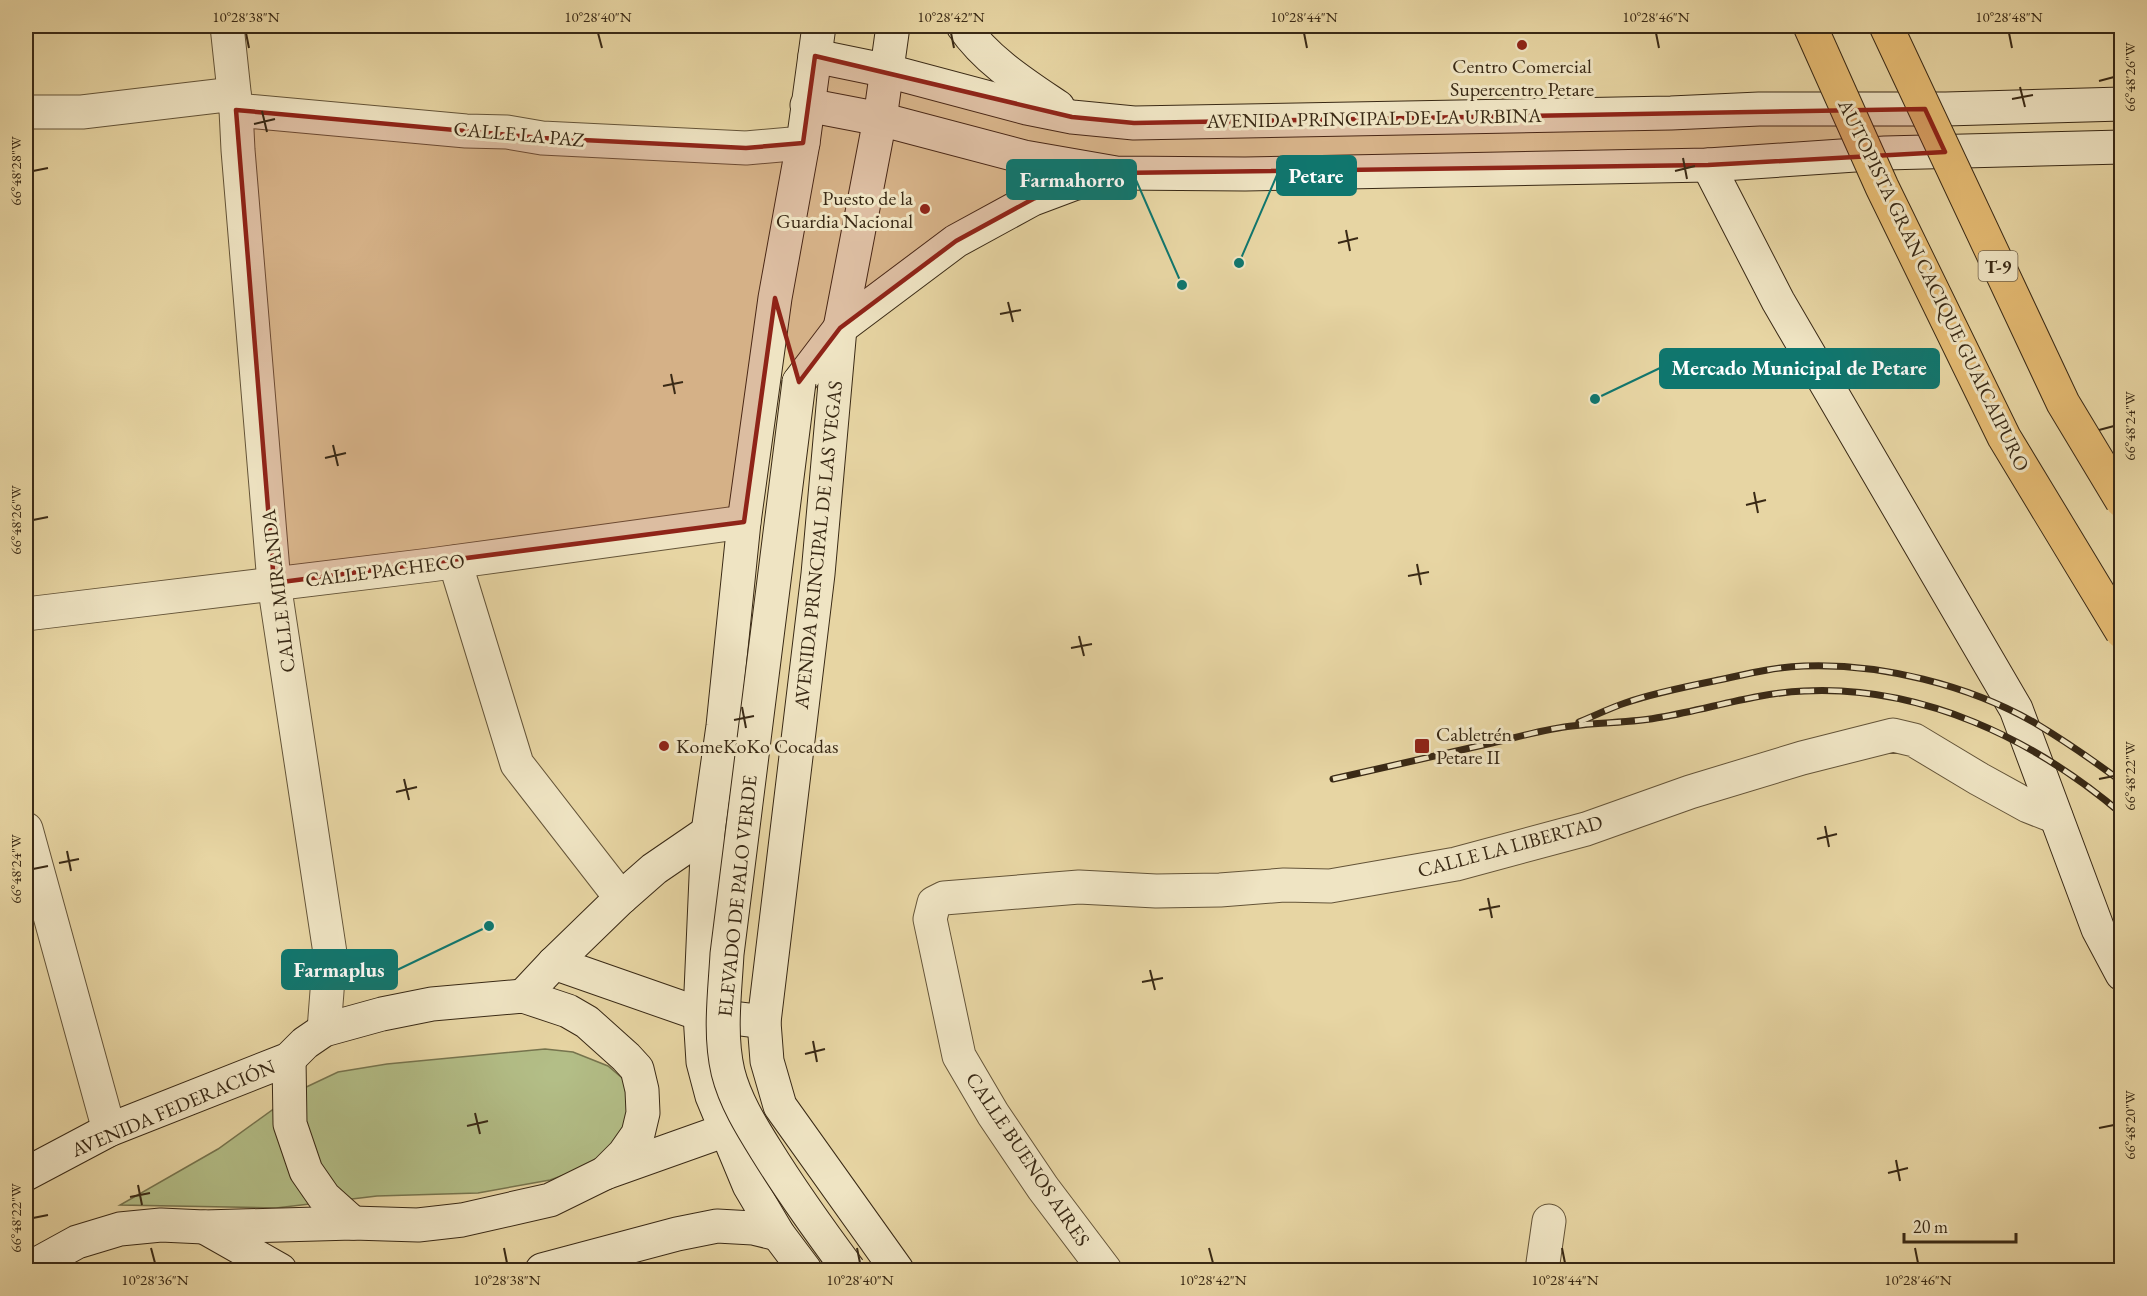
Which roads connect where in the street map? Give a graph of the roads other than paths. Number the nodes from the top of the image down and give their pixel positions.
1 (227, 26) edge
2 (893, 26) edge
3 (963, 26) edge
4 (1810, 26) edge
5 (1886, 26) edge
6 (817, 41) edge
7 (888, 71) junction
8 (235, 102) junction
9 (2121, 104) edge
10 (807, 105) junction
11 (26, 112) edge
12 (1072, 117) junction
13 (880, 119) junction
14 (803, 143) junction
15 (2121, 147) edge
16 (1708, 165) junction
17 (1116, 173) junction
18 (775, 298) junction
19 (840, 328) junction
20 (799, 382) junction
21 (2121, 501) edge
22 (744, 522) junction
23 (455, 561) junction
24 (274, 583) junction
25 (26, 614) edge
26 (2121, 632) edge
27 (2056, 817) junction
28 (26, 830) edge
29 (708, 832) junction
30 (621, 898) junction
31 (934, 903) joint
32 (35, 907) edge
33 (554, 963) junction
34 (2121, 974) edge
35 (523, 996) junction
36 (700, 1014) junction
37 (764, 1022) junction
38 (324, 1030) junction
39 (289, 1059) junction
40 (780, 1106) junction
41 (110, 1130) junction
42 (726, 1130) junction
43 (605, 1173) junction
44 (26, 1174) edge
45 (1549, 1221) dead end
46 (353, 1223) junction
47 (204, 1227) junction
48 (778, 1234) junction
49 (26, 1270) edge
50 (280, 1270) edge
51 (542, 1270) edge
52 (805, 1270) edge
53 (849, 1270) edge
54 (897, 1270) edge
55 (1105, 1270) edge
56 (1542, 1270) edge

1 - 8 street, CALLE MIRANDA
2 - 7 street, AVENIDA PRINCIPAL DE LAS VEGAS
3 - 12 street
4 - 26 highway, AUTOPISTA GRAN CACIQUE GUAICAIPURO, bridge
5 - 21 highway, T-9, bridge
6 - 7 street, AVENIDA PRINCIPAL DE LA URBINA
6 - 10 street
7 - 12 street, AVENIDA PRINCIPAL DE LA URBINA
7 - 13 street, AVENIDA PRINCIPAL DE LAS VEGAS
8 - 11 street, CALLE LA PAZ
8 - 14 street, CALLE LA PAZ
8 - 24 street, CALLE MIRANDA
9 - 12 street, AVENIDA PRINCIPAL DE LA URBINA
10 - 13 street
10 - 14 street
13 - 17 street
13 - 19 street, AVENIDA PRINCIPAL DE LAS VEGAS
14 - 18 street
15 - 16 street
16 - 17 street
16 - 27 street
17 - 19 street
18 - 20 street, ELEVADO DE PALO VERDE
18 - 22 street
19 - 20 street
19 - 37 street, AVENIDA PRINCIPAL DE LAS VEGAS
20 - 53 street, ELEVADO DE PALO VERDE, bridge
22 - 23 street, CALLE PACHECO
22 - 29 street
23 - 24 street, CALLE PACHECO
23 - 30 street
24 - 25 street, CALLE PACHECO
24 - 38 street, CALLE MIRANDA
27 - 31 street, CALLE LA LIBERTAD
27 - 34 street
28 - 32 street
29 - 30 street
29 - 36 street
30 - 33 street
31 - 55 street, CALLE BUENOS AIRES
32 - 41 street
33 - 35 street
33 - 36 street
35 - 38 street
35 - 43 street
36 - 37 street
36 - 42 street
37 - 40 street, AVENIDA PRINCIPAL DE LAS VEGAS
38 - 39 street
39 - 41 street, AVENIDA FEDERACIÓN
39 - 46 street
40 - 42 street
40 - 54 street, AVENIDA PRINCIPAL DE LAS VEGAS
41 - 44 street, AVENIDA FEDERACIÓN
42 - 43 street
42 - 48 street
43 - 46 street
45 - 56 street
46 - 47 street
47 - 49 street
47 - 50 street
48 - 51 street
48 - 52 street

